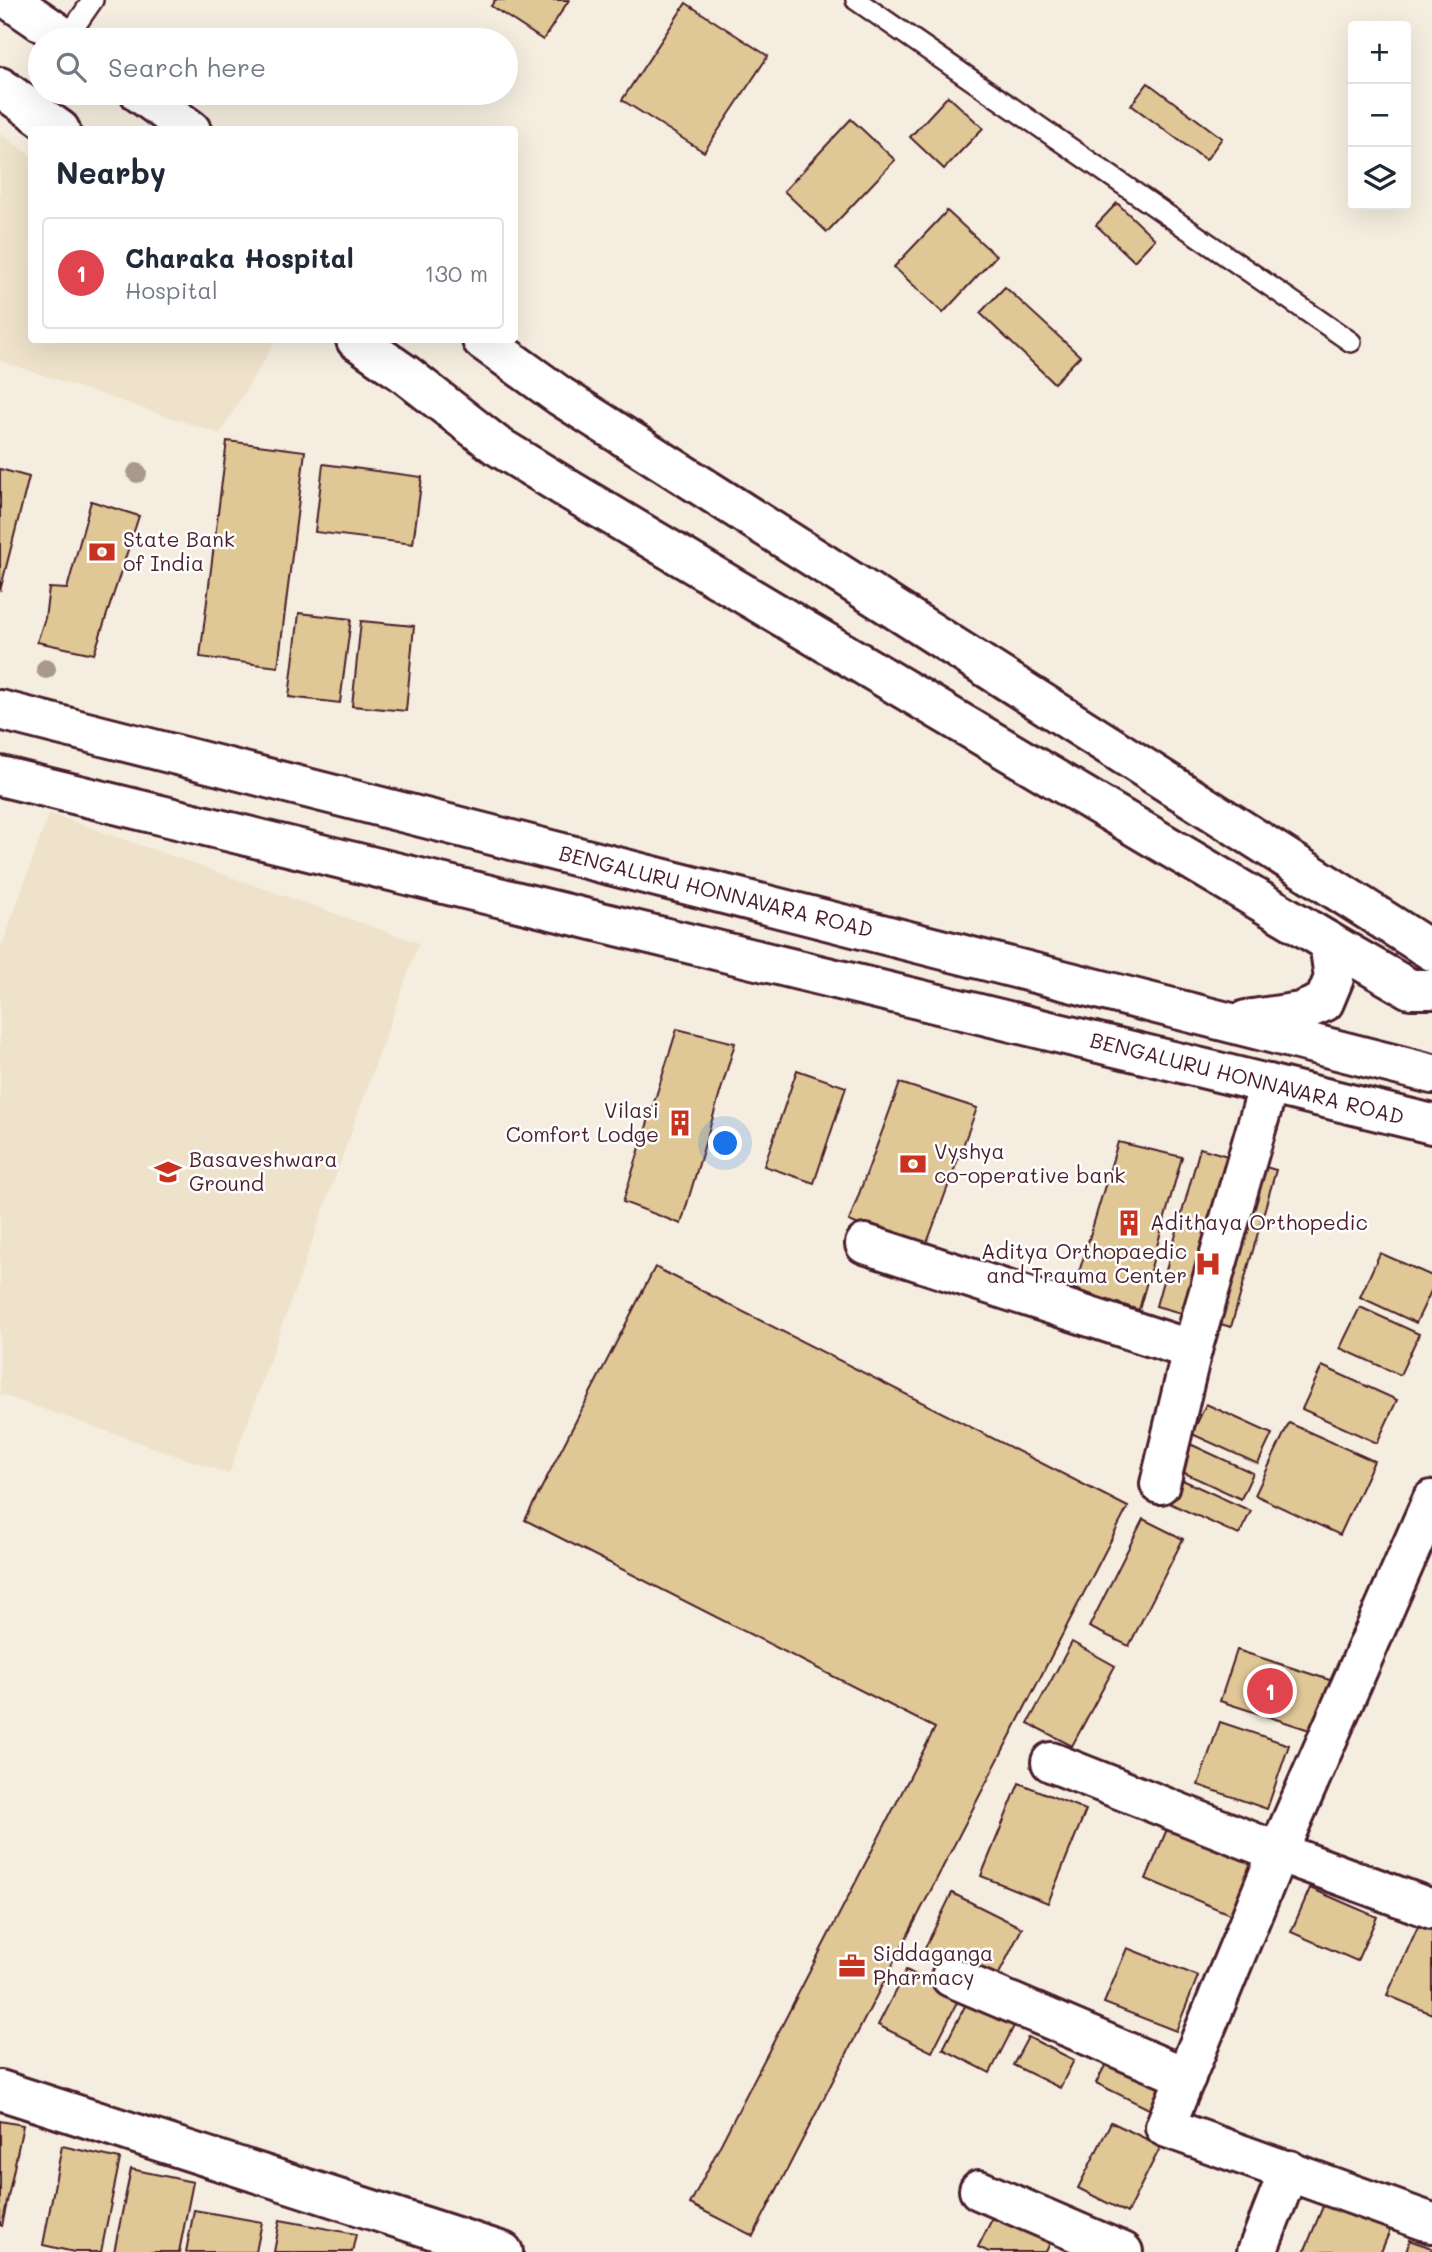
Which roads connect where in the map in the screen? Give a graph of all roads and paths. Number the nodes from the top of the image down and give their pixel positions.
1 (10, 0) edge
2 (93, 0) edge
3 (856, 0) edge
4 (50, 28) edge
5 (75, 28) edge
6 (0, 87) edge
7 (157, 105) edge
8 (54, 126) edge
9 (186, 126) edge
10 (1351, 342) dead end
11 (360, 343) edge
12 (486, 343) edge
13 (0, 710) edge
14 (0, 776) edge
15 (1329, 942) junction
16 (1432, 951) edge
17 (1432, 989) edge
18 (1226, 1022) junction
19 (1432, 1074) edge
20 (1269, 1084) junction
21 (1432, 1124) edge
22 (865, 1244) dead end
23 (1192, 1350) junction
24 (1160, 1484) dead end
25 (1432, 1500) edge
26 (1051, 1762) dead end
27 (1278, 1852) junction
28 (1432, 1909) edge
29 (951, 1977) dead end
30 (1186, 2077) junction
31 (0, 2090) edge
32 (1289, 2170) junction
33 (979, 2190) dead end
34 (1432, 2222) edge
35 (503, 2252) edge
36 (1123, 2252) edge
37 (1257, 2252) edge

1 - 4 main road
2 - 5 lane
3 - 10 lane
6 - 8 main road
7 - 9 main road
11 - 15 main road
12 - 16 main road
13 - 18 main road, BENGALURU HONNAVARA ROAD
14 - 20 main road, BENGALURU HONNAVARA ROAD
15 - 17 main road
15 - 18 main road
18 - 19 main road, BENGALURU HONNAVARA ROAD
20 - 21 main road, BENGALURU HONNAVARA ROAD
20 - 23 main road
22 - 23 main road
23 - 24 main road
25 - 27 main road
26 - 27 main road
27 - 28 main road
27 - 30 main road
29 - 30 main road
30 - 32 main road
31 - 35 main road
32 - 34 main road
32 - 37 main road
33 - 36 main road

